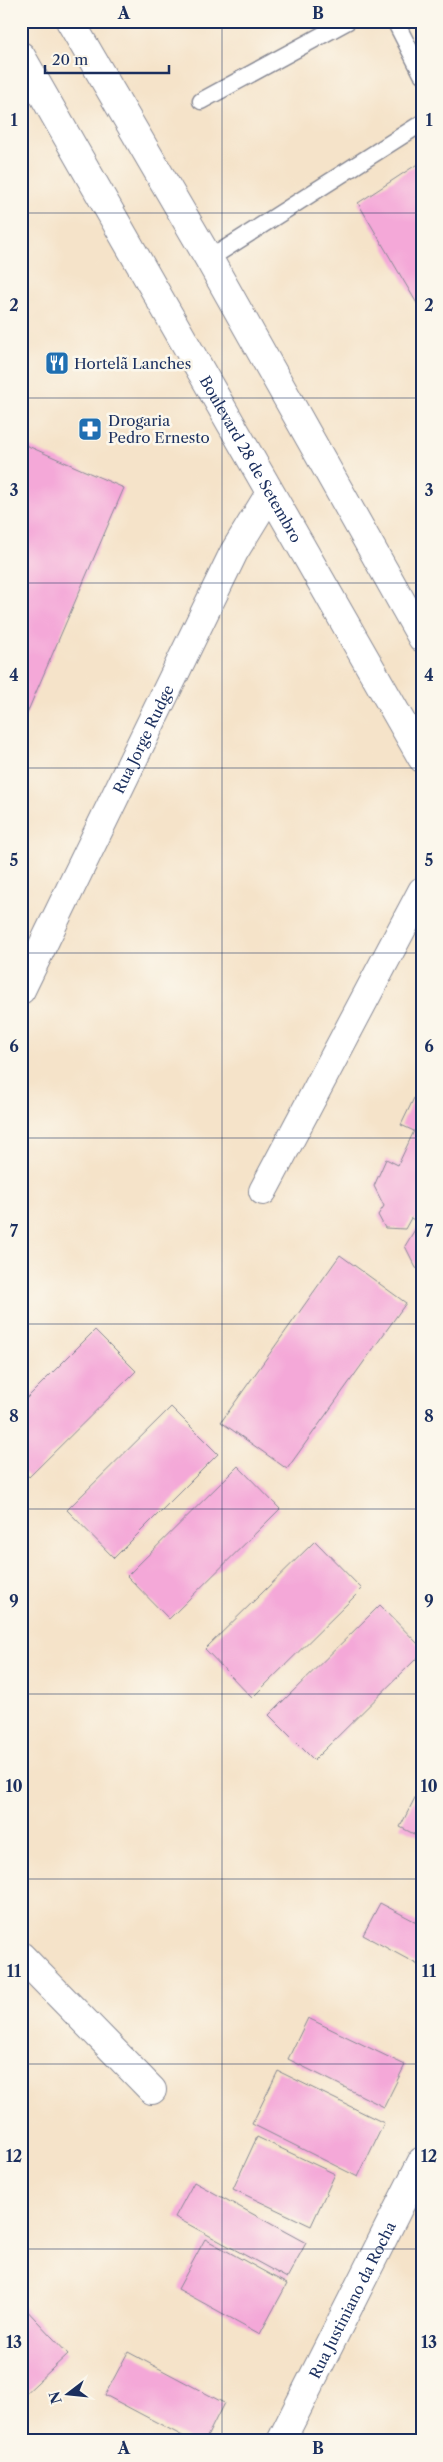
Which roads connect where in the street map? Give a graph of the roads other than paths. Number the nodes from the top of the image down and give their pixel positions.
1 (70, 21) edge
2 (348, 21) edge
3 (395, 21) edge
4 (21, 56) edge
5 (422, 74) edge
6 (201, 101) dead end
7 (422, 123) edge
8 (209, 259) junction
9 (270, 493) junction
10 (422, 638) edge
11 (422, 758) edge
12 (422, 891) edge
13 (21, 990) edge
14 (264, 1191) dead end
15 (21, 1956) edge
16 (152, 2090) dead end
17 (422, 2161) edge
18 (281, 2441) edge

1 - 8 main road
2 - 6 lane
3 - 5 lane
4 - 9 main road, Boulevard 28 de Setembro
7 - 8 lane
8 - 10 main road
9 - 11 main road, Boulevard 28 de Setembro
9 - 13 main road, Rua Jorge Rudge
12 - 14 main road
15 - 16 main road
17 - 18 main road, Rua Justiniano da Rocha

